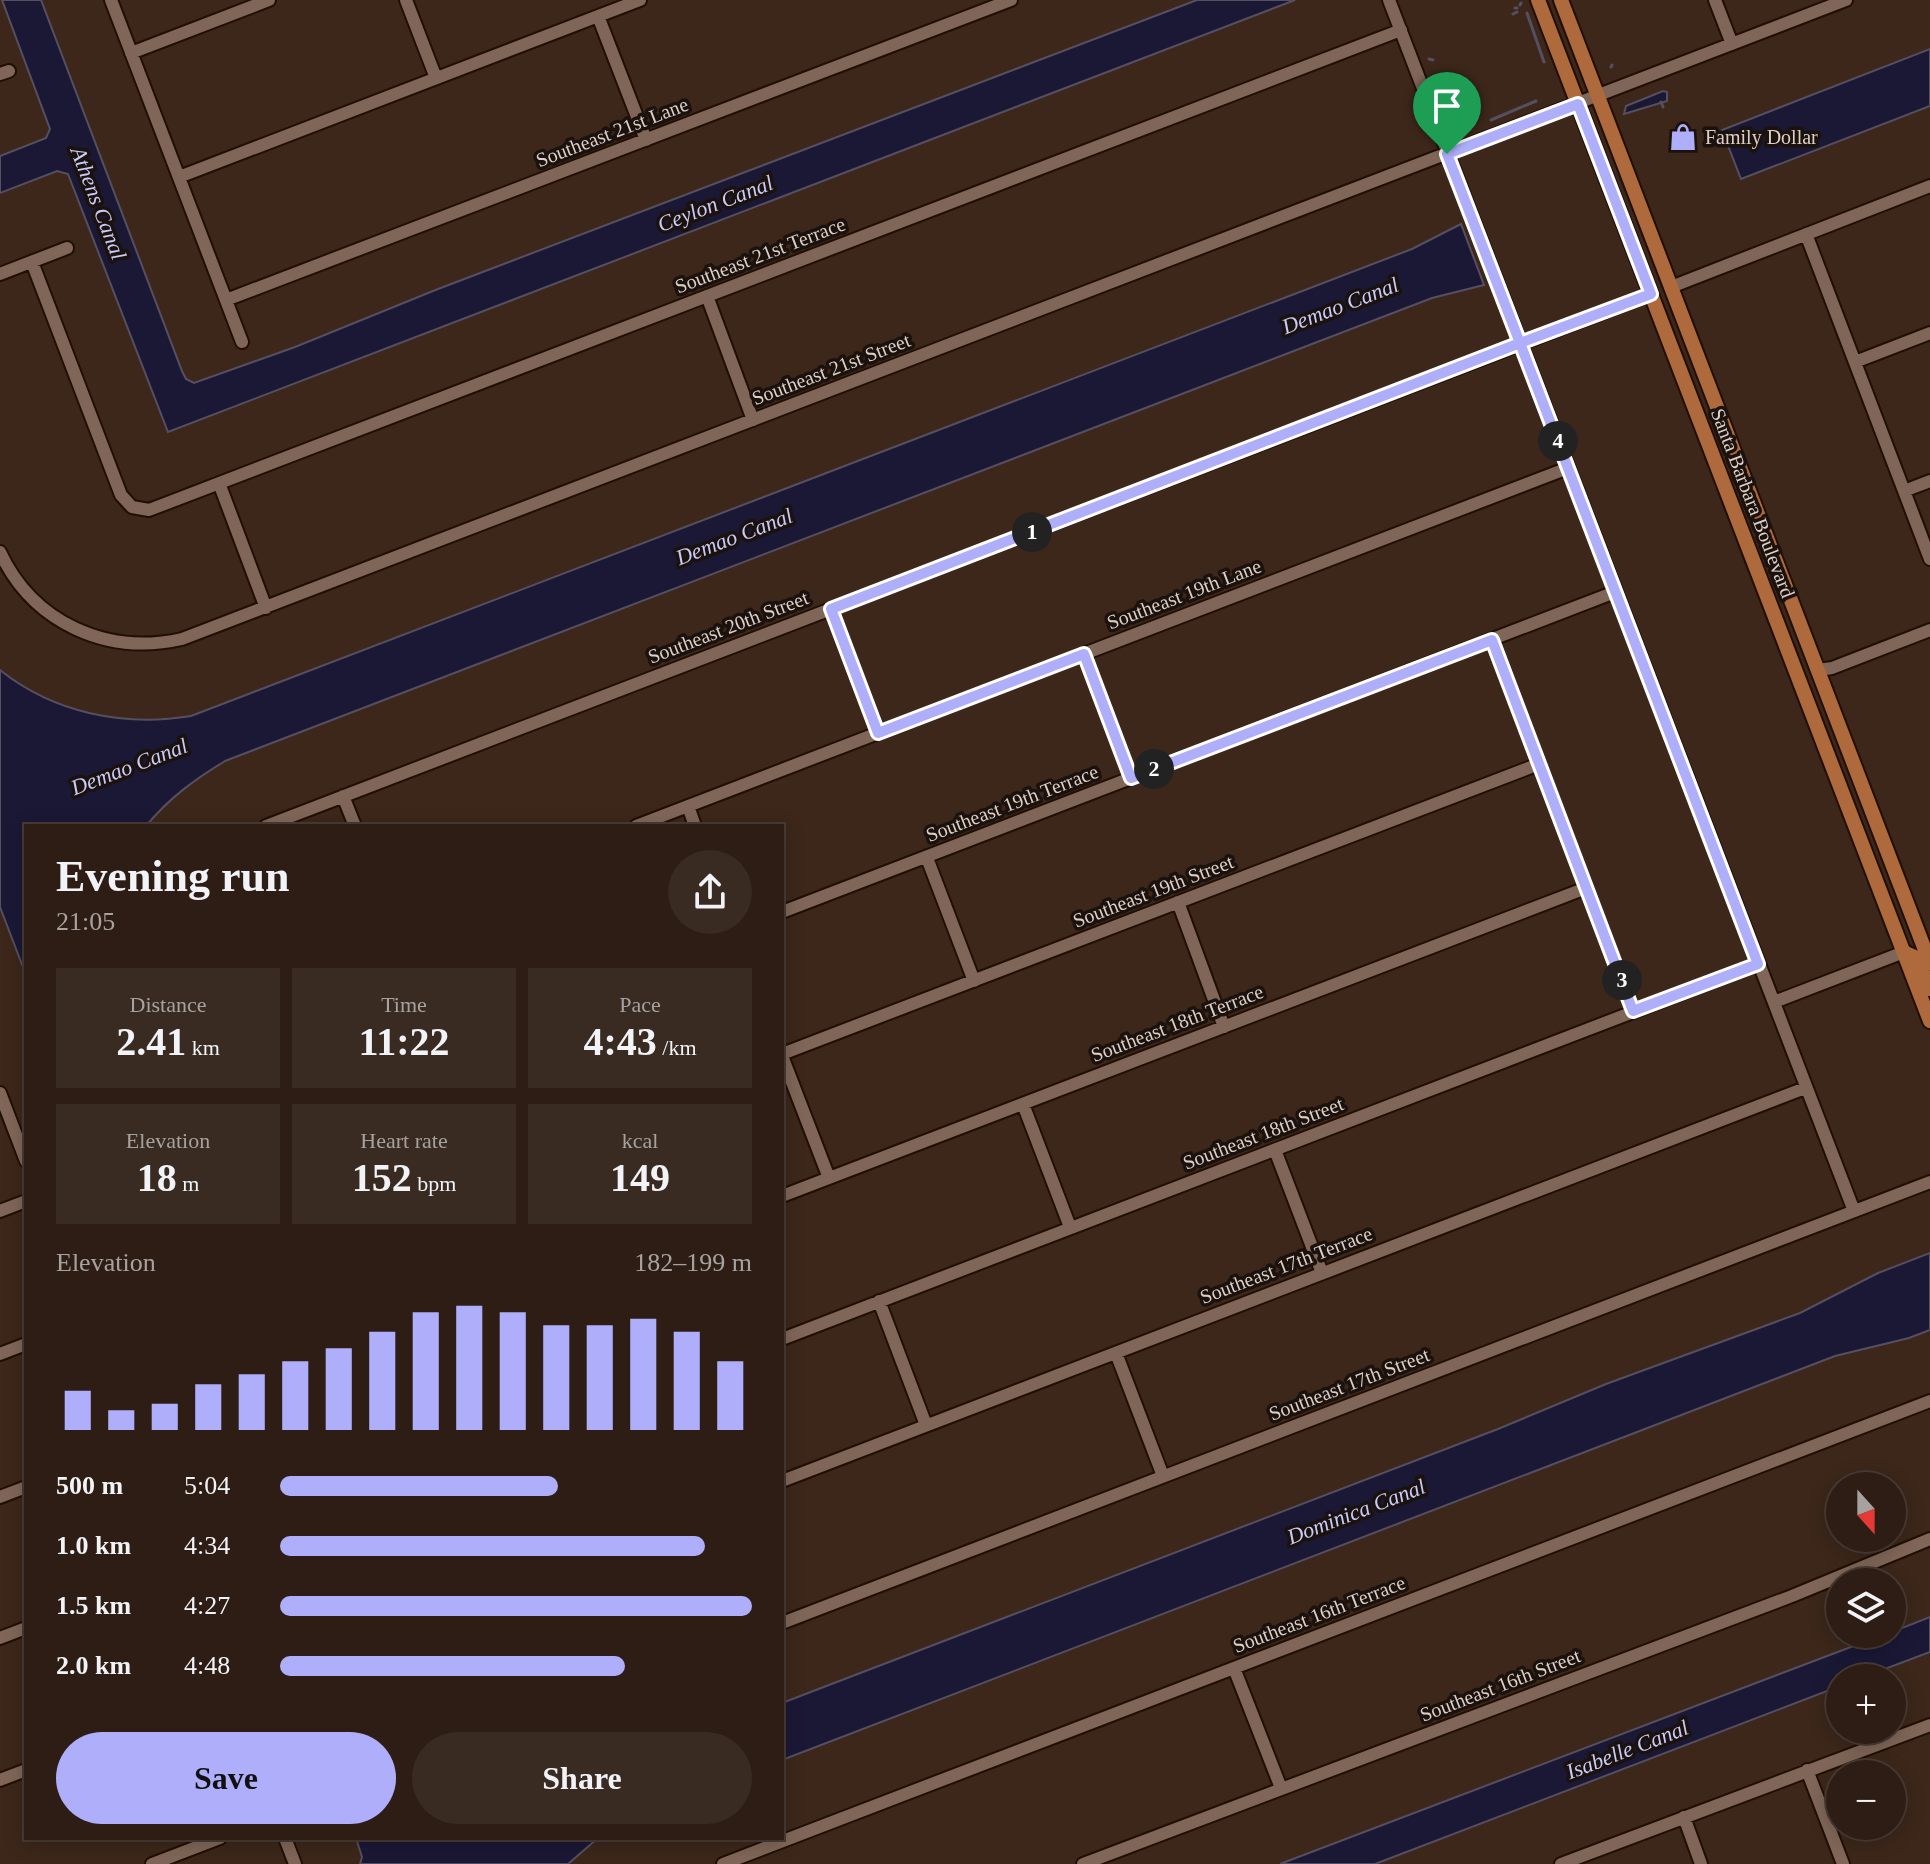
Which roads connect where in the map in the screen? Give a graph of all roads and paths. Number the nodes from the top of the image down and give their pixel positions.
1 (111, 0) edge
2 (269, 0) edge
3 (406, 0) edge
4 (640, 0) edge
5 (1011, 0) edge
6 (1389, 0) edge
7 (1538, 0) edge
8 (1561, 0) edge
9 (1715, 0) edge
10 (1846, 0) edge
11 (598, 16) junction
12 (1401, 30) junction
13 (1732, 44) junction
14 (131, 53) junction
15 (436, 78) junction
16 (1597, 96) junction
17 (1578, 104) junction
18 (646, 140) junction
19 (1447, 154) junction
20 (179, 177) junction
21 (1930, 186) edge
22 (1806, 234) junction
23 (67, 248) dead end
24 (32, 262) junction
25 (0, 274) edge
26 (1671, 287) junction
27 (1651, 294) junction
28 (707, 296) junction
29 (226, 300) junction
30 (1930, 333) edge
31 (242, 342) dead end
32 (1520, 343) junction
33 (1855, 362) junction
34 (753, 420) junction
35 (1568, 468) junction
36 (1930, 481) edge
37 (219, 483) junction
38 (1904, 491) junction
39 (1742, 530) junction
40 (0, 552) edge
41 (1930, 559) edge
42 (1615, 592) junction
43 (266, 608) junction
44 (831, 609) junction
45 (1930, 630) edge
46 (1492, 640) junction
47 (1084, 654) junction
48 (1818, 670) junction
49 (878, 733) junction
50 (1539, 764) junction
51 (1131, 778) junction
52 (343, 796) junction
53 (688, 806) junction
54 (271, 824) edge
55 (354, 824) edge
56 (641, 824) edge
57 (694, 824) edge
58 (927, 858) junction
59 (1586, 888) junction
60 (1178, 902) junction
61 (784, 911) edge
62 (1904, 952) junction
63 (1930, 963) edge
64 (1758, 964) junction
65 (974, 981) junction
66 (1930, 989) edge
67 (1774, 1002) junction
68 (1633, 1011) junction
69 (1930, 1021) edge
70 (1224, 1027) junction
71 (784, 1054) edge
72 (784, 1060) edge
73 (1805, 1088) junction
74 (0, 1093) edge
75 (1023, 1104) junction
76 (1275, 1150) junction
77 (24, 1156) edge
78 (829, 1178) junction
79 (1930, 1182) edge
80 (784, 1195) edge
81 (24, 1202) edge
82 (0, 1211) edge
83 (1854, 1211) junction
84 (1070, 1227) junction
85 (1322, 1273) junction
86 (879, 1301) junction
87 (784, 1338) edge
88 (24, 1345) edge
89 (1116, 1353) junction
90 (0, 1354) edge
91 (1930, 1403) edge
92 (926, 1425) junction
93 (1163, 1476) junction
94 (784, 1480) edge
95 (24, 1488) edge
96 (0, 1497) edge
97 (1930, 1539) edge
98 (784, 1622) edge
99 (24, 1629) edge
100 (0, 1638) edge
101 (1234, 1668) junction
102 (1930, 1725) edge
103 (1807, 1770) junction
104 (24, 1771) edge
105 (0, 1780) edge
106 (1281, 1788) junction
107 (1684, 1817) junction
108 (215, 1840) edge
109 (286, 1840) edge
110 (759, 1850) junction
111 (152, 1864) edge
112 (295, 1864) edge
113 (723, 1864) edge
114 (764, 1864) edge
115 (1083, 1864) edge
116 (1561, 1864) edge
117 (1701, 1864) edge
118 (1843, 1864) edge

1 - 14 street
2 - 14 street
3 - 15 street
4 - 11 street
5 - 18 street, Southeast 21st Lane
6 - 12 street
7 - 17 main road, Santa Barbara Boulevard
8 - 16 main road, Santa Barbara Boulevard
9 - 13 street
10 - 13 street, Southeast 21st Street
11 - 15 street
11 - 18 street
12 - 19 street
12 - 28 street, Southeast 21st Terrace
13 - 16 street, Southeast 21st Street
14 - 20 street
15 - 20 street
16 - 17 street, Southeast 21st Street
16 - 26 main road, Santa Barbara Boulevard
17 - 19 street, Southeast 21st Street
17 - 27 main road, Santa Barbara Boulevard
18 - 29 street, Southeast 21st Lane
19 - 32 street
19 - 34 street, Southeast 21st Street
20 - 29 street
21 - 22 street
22 - 26 street
22 - 33 street
23 - 24 street
24 - 25 street
24 - 37 street, Southeast 21st Terrace
26 - 48 main road, Santa Barbara Boulevard
27 - 32 street, Southeast 20th Street
27 - 39 main road, Santa Barbara Boulevard
28 - 34 street
28 - 37 street, Southeast 21st Terrace
29 - 31 street
30 - 33 street
32 - 35 street
32 - 44 street, Southeast 20th Street
33 - 38 street
34 - 43 street, Southeast 21st Street
35 - 42 street
35 - 47 street, Southeast 19th Lane
36 - 38 street
37 - 43 street
38 - 41 street
39 - 48 main road
39 - 62 main road, Santa Barbara Boulevard
40 - 43 street, Southeast 21st Street
42 - 46 street, Southeast 19th Terrace
42 - 64 street
44 - 49 street
44 - 52 street, Southeast 20th Street
45 - 48 street
46 - 50 street
46 - 51 street, Southeast 19th Terrace
47 - 49 street, Southeast 19th Lane
47 - 51 street
48 - 63 main road, Santa Barbara Boulevard
49 - 53 street, Southeast 19th Lane
50 - 59 street
50 - 60 street, Southeast 19th Street
51 - 58 street, Southeast 19th Terrace
52 - 54 street, Southeast 20th Street
52 - 55 street
53 - 56 street, Southeast 19th Lane
53 - 57 street
58 - 61 street, Southeast 19th Terrace
58 - 65 street
59 - 68 street
59 - 70 street, Southeast 18th Terrace
60 - 65 street, Southeast 19th Street
60 - 70 street
62 - 66 main road
62 - 67 street
62 - 69 main road, Santa Barbara Boulevard
64 - 67 street
64 - 68 street, Southeast 18th Street
65 - 71 street, Southeast 19th Street
67 - 73 street
68 - 76 street, Southeast 18th Street
70 - 75 street, Southeast 18th Terrace
72 - 78 street
73 - 83 street
73 - 85 street, Southeast 17th Terrace
74 - 77 street
75 - 78 street, Southeast 18th Terrace
75 - 84 street
76 - 84 street, Southeast 18th Street
76 - 85 street
78 - 80 street, Southeast 18th Terrace
79 - 83 street, Southeast 17th Street
81 - 82 street
83 - 93 street, Southeast 17th Street
84 - 86 street, Southeast 18th Street
85 - 89 street, Southeast 17th Terrace
86 - 87 street, Southeast 18th Street
86 - 92 street
88 - 90 street
89 - 92 street, Southeast 17th Terrace
89 - 93 street
91 - 101 street, Southeast 16th Terrace
92 - 94 street, Southeast 17th Terrace
93 - 98 street, Southeast 17th Street
95 - 96 street
97 - 106 street, Southeast 16th Street
99 - 100 street
101 - 106 street
101 - 110 street, Southeast 16th Terrace
102 - 103 street
103 - 107 street
103 - 118 street
104 - 105 street
106 - 115 street, Southeast 16th Street
107 - 116 street
107 - 117 street
108 - 111 street
109 - 112 street
110 - 113 street, Southeast 16th Terrace
110 - 114 street

